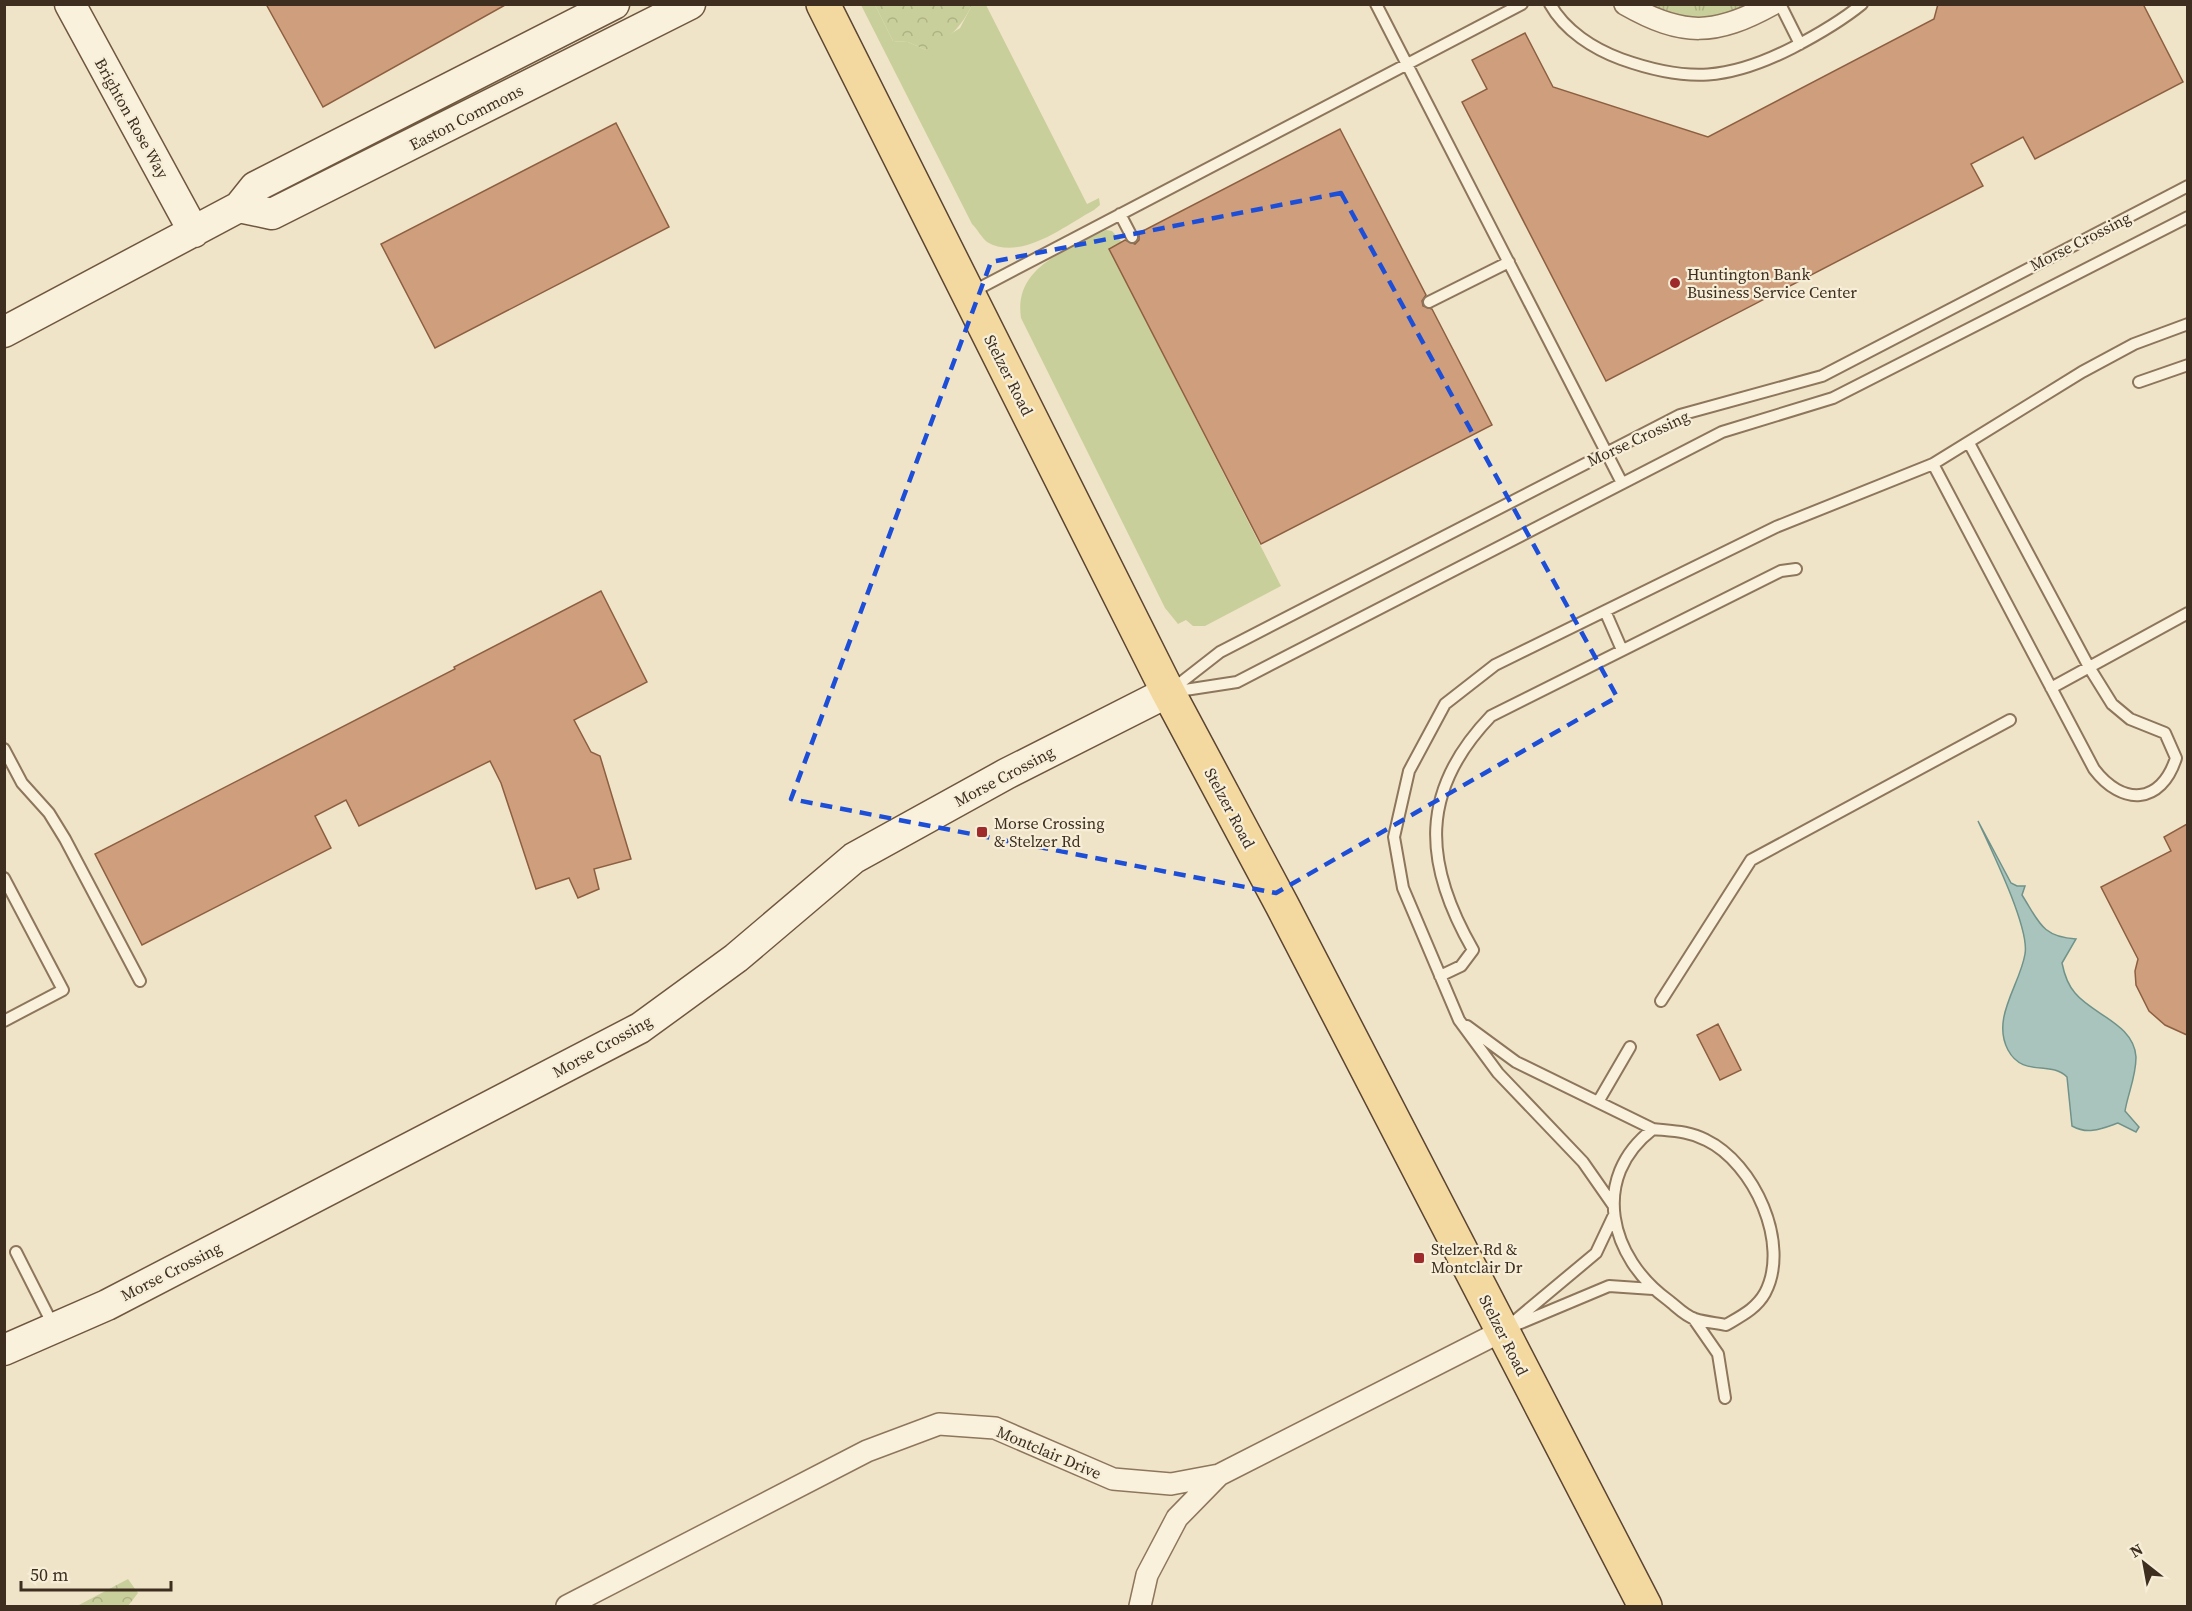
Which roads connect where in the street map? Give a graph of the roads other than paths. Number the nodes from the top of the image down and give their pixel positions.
1 (70, 4) edge
2 (614, 4) edge
3 (690, 4) edge
4 (823, 4) edge
5 (1376, 4) edge
6 (1522, 4) edge
7 (1550, 4) edge
8 (1625, 4) edge
9 (1773, 4) edge
10 (1780, 4) edge
11 (1862, 4) edge
12 (1800, 44) junction
13 (1408, 64) junction
14 (2187, 186) edge
15 (239, 207) junction
16 (1120, 214) junction
17 (2187, 217) edge
18 (194, 232) junction
19 (1132, 237) dead end
20 (1509, 262) junction
21 (968, 294) junction
22 (1429, 302) dead end
23 (2187, 324) edge
24 (4, 332) edge
25 (2187, 365) edge
26 (2139, 382) dead end
27 (1969, 443) junction
28 (1606, 452) junction
29 (1933, 464) junction
30 (1622, 483) junction
31 (1797, 569) dead end
32 (1605, 611) junction
33 (2187, 613) edge
34 (1622, 650) junction
35 (2089, 667) junction
36 (2051, 688) junction
37 (1168, 692) junction
38 (2010, 720) dead end
39 (4, 749) edge
40 (4, 878) edge
41 (1440, 976) junction
42 (140, 981) dead end
43 (1661, 1001) dead end
44 (1459, 1020) junction
45 (4, 1021) edge
46 (1630, 1047) dead end
47 (1598, 1102) junction
48 (1653, 1129) junction
49 (1613, 1205) junction
50 (1613, 1217) junction
51 (16, 1252) dead end
52 (1653, 1289) junction
53 (1693, 1318) junction
54 (54, 1328) junction
55 (1502, 1331) junction
56 (4, 1350) edge
57 (1725, 1398) dead end
58 (1219, 1474) junction
59 (567, 1606) edge
60 (1140, 1606) edge
61 (1644, 1606) edge

1 - 18 street, Brighton Rose Way
2 - 15 street, Easton Commons
3 - 15 street, Easton Commons
4 - 21 main road, Stelzer Road
5 - 13 lane
6 - 13 lane
7 - 12 lane
8 - 9 street
10 - 12 lane
11 - 12 lane
13 - 16 lane
13 - 20 lane
14 - 28 lane, Morse Crossing
15 - 18 street, Easton Commons
16 - 19 lane
16 - 21 lane
17 - 30 lane, Morse Crossing
18 - 24 street, Easton Commons
20 - 22 lane
20 - 28 lane
21 - 37 main road, Stelzer Road
23 - 27 lane
25 - 26 lane
27 - 29 lane
27 - 35 lane
28 - 30 lane
28 - 37 lane, Morse Crossing
29 - 32 lane
29 - 36 lane
30 - 37 lane, Morse Crossing
31 - 34 lane
32 - 34 lane
32 - 41 lane
33 - 35 lane
34 - 41 lane
35 - 36 lane
35 - 36 lane
37 - 54 street, Morse Crossing
37 - 55 main road, Stelzer Road
38 - 43 lane
39 - 42 lane
40 - 45 lane
41 - 44 lane
44 - 47 lane
44 - 49 lane
46 - 47 lane
47 - 48 lane
48 - 49 lane
48 - 53 lane
49 - 50 lane
50 - 52 lane
50 - 55 lane
51 - 54 lane
52 - 53 lane
52 - 55 lane
53 - 57 lane
54 - 56 street, Morse Crossing
55 - 58 street, Montclair Drive
55 - 61 main road, Stelzer Road
58 - 59 street, Montclair Drive
58 - 60 street

